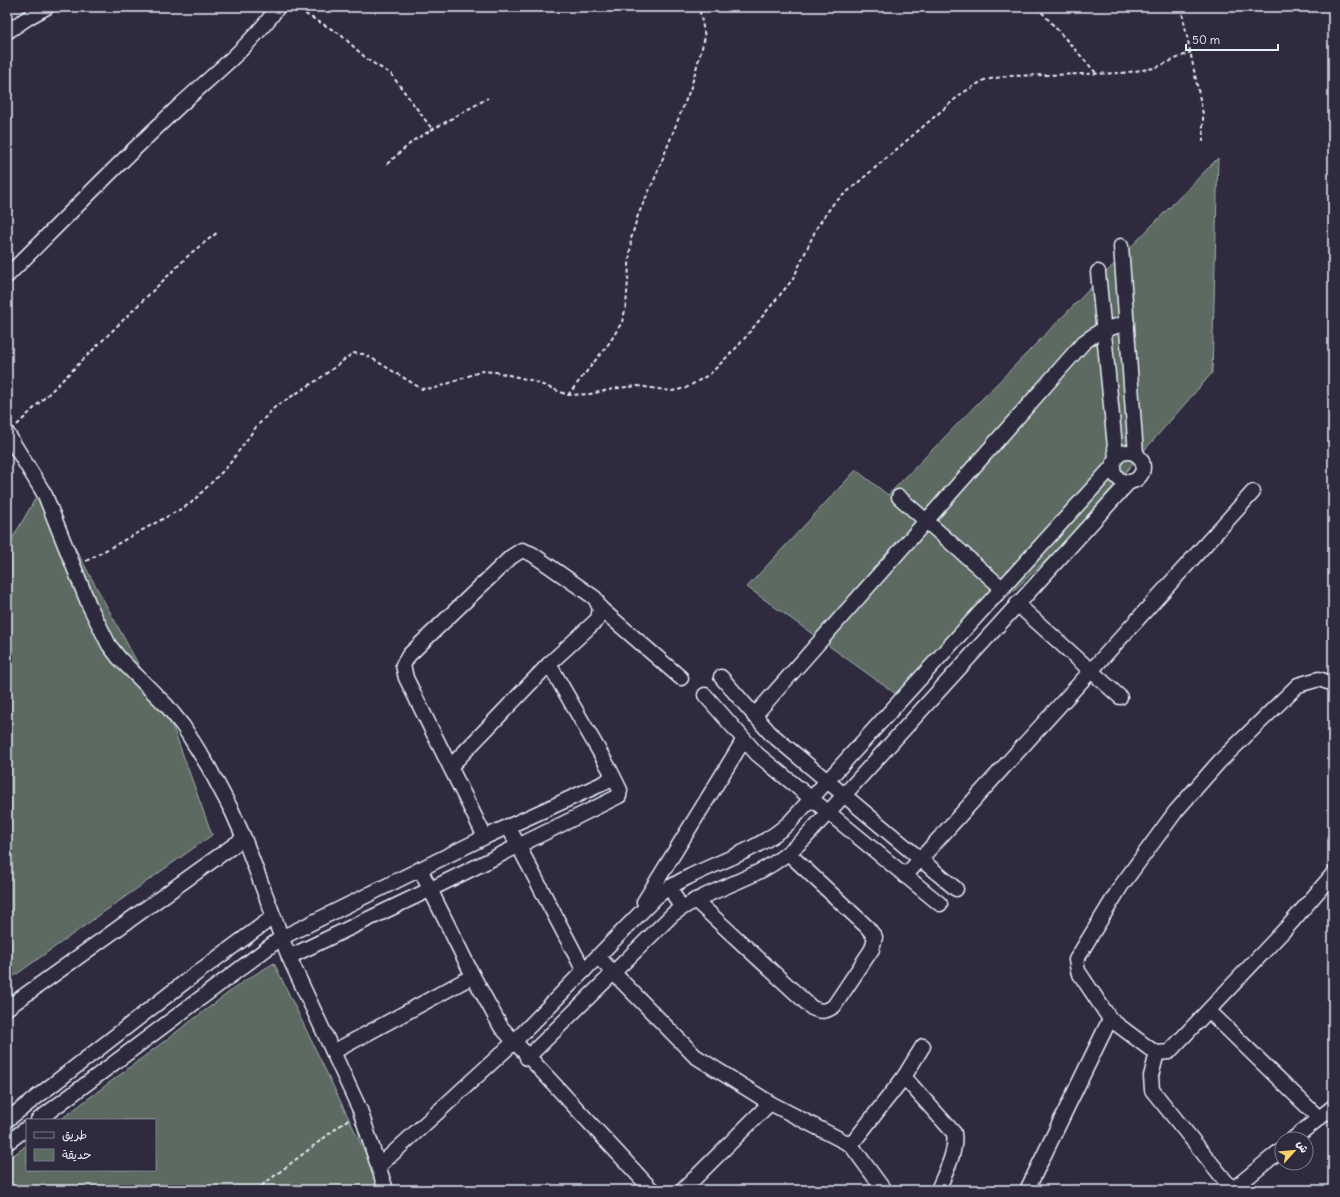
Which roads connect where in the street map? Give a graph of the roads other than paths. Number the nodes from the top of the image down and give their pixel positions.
1 (47, 7) edge
2 (278, 7) edge
3 (7, 32) edge
4 (1121, 246) dead end
5 (1098, 272) dead end
6 (7, 276) edge
7 (1125, 298) junction
8 (1101, 300) junction
9 (1127, 323) junction
10 (1104, 330) junction
11 (7, 434) edge
12 (1136, 454) junction
13 (1114, 462) junction
14 (1128, 483) junction
15 (1252, 492) dead end
16 (899, 497) dead end
17 (926, 521) junction
18 (1002, 588) junction
19 (1017, 604) junction
20 (600, 608) junction
21 (549, 664) junction
22 (1091, 670) junction
23 (721, 677) dead end
24 (682, 678) dead end
25 (1333, 684) edge
26 (705, 695) dead end
27 (1120, 697) dead end
28 (754, 716) junction
29 (743, 741) junction
30 (450, 767) junction
31 (612, 776) junction
32 (828, 781) junction
33 (595, 787) junction
34 (844, 794) junction
35 (812, 798) junction
36 (604, 804) junction
37 (828, 812) junction
38 (508, 826) junction
39 (485, 837) junction
40 (244, 838) junction
41 (518, 846) junction
42 (788, 854) junction
43 (920, 859) junction
44 (420, 869) junction
45 (1333, 874) edge
46 (693, 876) junction
47 (905, 876) junction
48 (670, 887) junction
49 (431, 889) junction
50 (956, 889) dead end
51 (698, 899) junction
52 (940, 904) dead end
53 (681, 908) junction
54 (273, 917) junction
55 (635, 917) junction
56 (281, 938) junction
57 (598, 956) junction
58 (289, 957) junction
59 (584, 971) junction
60 (613, 972) junction
61 (473, 976) junction
62 (7, 1008) edge
63 (1209, 1011) junction
64 (1110, 1019) junction
65 (513, 1043) junction
66 (923, 1046) dead end
67 (333, 1052) junction
68 (1157, 1053) junction
69 (527, 1058) junction
70 (904, 1077) junction
71 (35, 1098) junction
72 (770, 1104) junction
73 (1333, 1107) edge
74 (42, 1117) edge
75 (1319, 1118) junction
76 (7, 1120) edge
77 (26, 1129) edge
78 (1304, 1131) edge
79 (7, 1143) edge
80 (851, 1145) junction
81 (1274, 1155) edge
82 (379, 1166) junction
83 (1031, 1188) edge
84 (386, 1190) edge
85 (652, 1190) edge
86 (683, 1190) edge
87 (884, 1190) edge
88 (938, 1190) edge
89 (1232, 1190) edge

1 - 3 street
2 - 6 street
4 - 7 street
5 - 8 street
7 - 8 street
7 - 9 street
8 - 10 street
9 - 10 street
9 - 12 street
10 - 13 street
10 - 17 street
11 - 40 street
12 - 13 street
12 - 14 street
13 - 14 street
13 - 18 street
14 - 19 street
15 - 22 street
16 - 17 street
17 - 18 street
17 - 28 street
18 - 32 street
19 - 22 street
19 - 34 street
20 - 21 street
20 - 24 street
20 - 30 street
21 - 30 street
21 - 31 street
22 - 27 street
22 - 43 street
23 - 28 street
25 - 64 street
26 - 29 street
28 - 32 street
29 - 35 street
29 - 55 street
30 - 39 street
31 - 33 street
31 - 36 street
32 - 34 street
32 - 35 street
33 - 36 street
33 - 38 street
34 - 37 street
34 - 43 street
35 - 37 street
35 - 46 street
36 - 41 street
37 - 42 street
37 - 47 street
38 - 39 street
38 - 41 street
39 - 44 street
40 - 54 street
40 - 62 street
41 - 49 street
41 - 59 street
42 - 51 street
42 - 51 street
43 - 47 street
43 - 50 street
44 - 49 street
44 - 56 street
45 - 63 street
46 - 48 street
46 - 51 street
47 - 52 street
48 - 53 street
48 - 55 street
49 - 58 street
49 - 61 street
51 - 53 street
53 - 60 street
54 - 56 street
54 - 71 street
55 - 57 street
56 - 58 street
56 - 74 street
57 - 59 street
57 - 60 street
58 - 67 street
59 - 65 street
60 - 69 street
60 - 72 street
61 - 65 street
61 - 67 street
63 - 68 street
63 - 75 street
64 - 68 street
64 - 83 street
65 - 69 street
65 - 82 street
66 - 70 street
67 - 82 street
68 - 89 street
69 - 85 street
70 - 80 street
70 - 88 street
71 - 74 street
71 - 76 street
72 - 80 street
72 - 86 street
73 - 75 street
75 - 78 street
77 - 79 street
80 - 87 street
81 - 89 street
82 - 84 street

